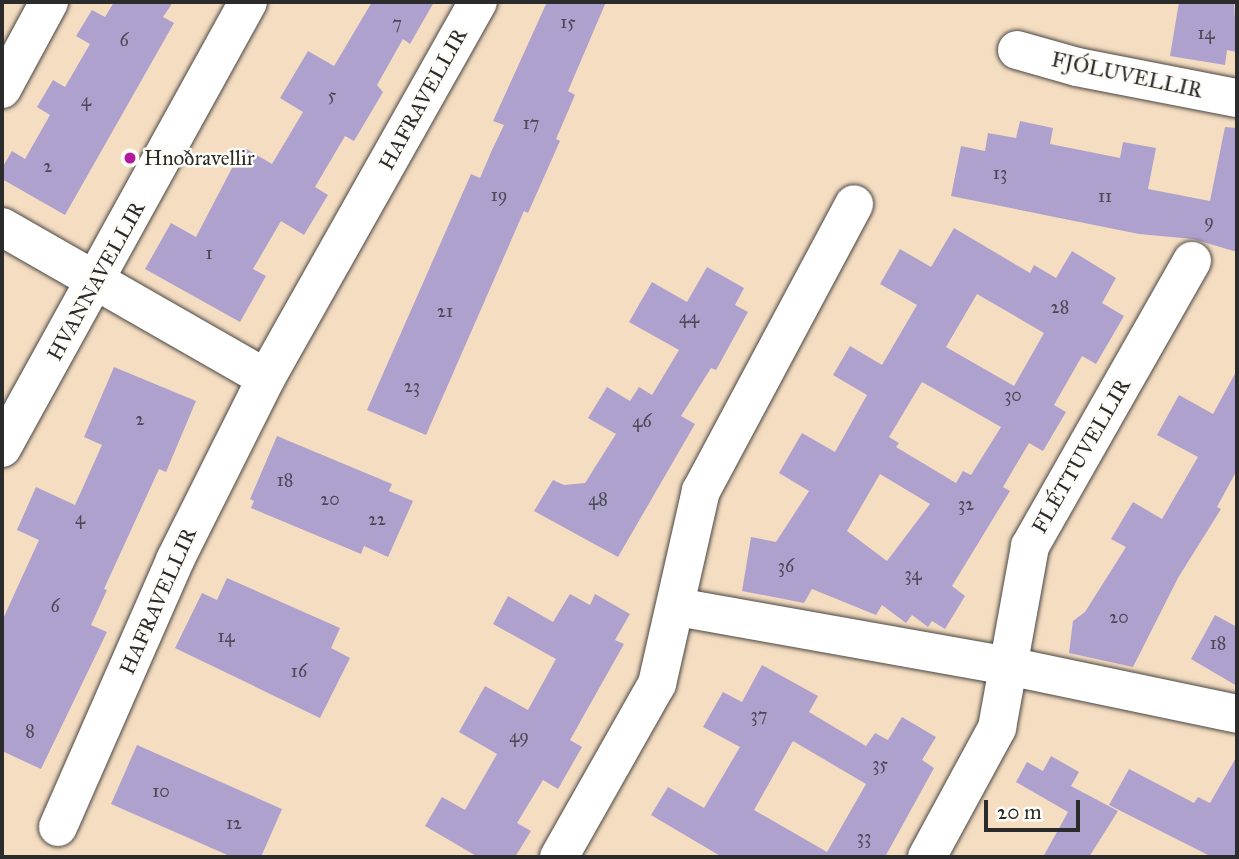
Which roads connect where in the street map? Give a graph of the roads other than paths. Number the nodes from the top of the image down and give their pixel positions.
1 (50, 2) edge
2 (248, 2) edge
3 (478, 2) edge
4 (1017, 50) dead end
5 (2, 89) edge
6 (1237, 98) edge
7 (854, 204) dead end
8 (2, 227) edge
9 (1192, 261) dead end
10 (96, 279) junction
11 (265, 378) junction
12 (2, 448) edge
13 (677, 607) junction
14 (1009, 666) junction
15 (1237, 714) edge
16 (58, 827) dead end
17 (559, 857) edge
18 (927, 857) edge

1 - 5 street
2 - 10 street, HVANNAVELLIR
3 - 11 street, HAFRAVELLIR
4 - 6 street, FJÓLUVELLIR
7 - 13 street
8 - 10 street
9 - 14 street, FLÉTTUVELLIR
10 - 11 street
10 - 12 street, HVANNAVELLIR
11 - 16 street, HAFRAVELLIR
13 - 14 street
13 - 17 street
14 - 15 street
14 - 18 street, FLÉTTUVELLIR

